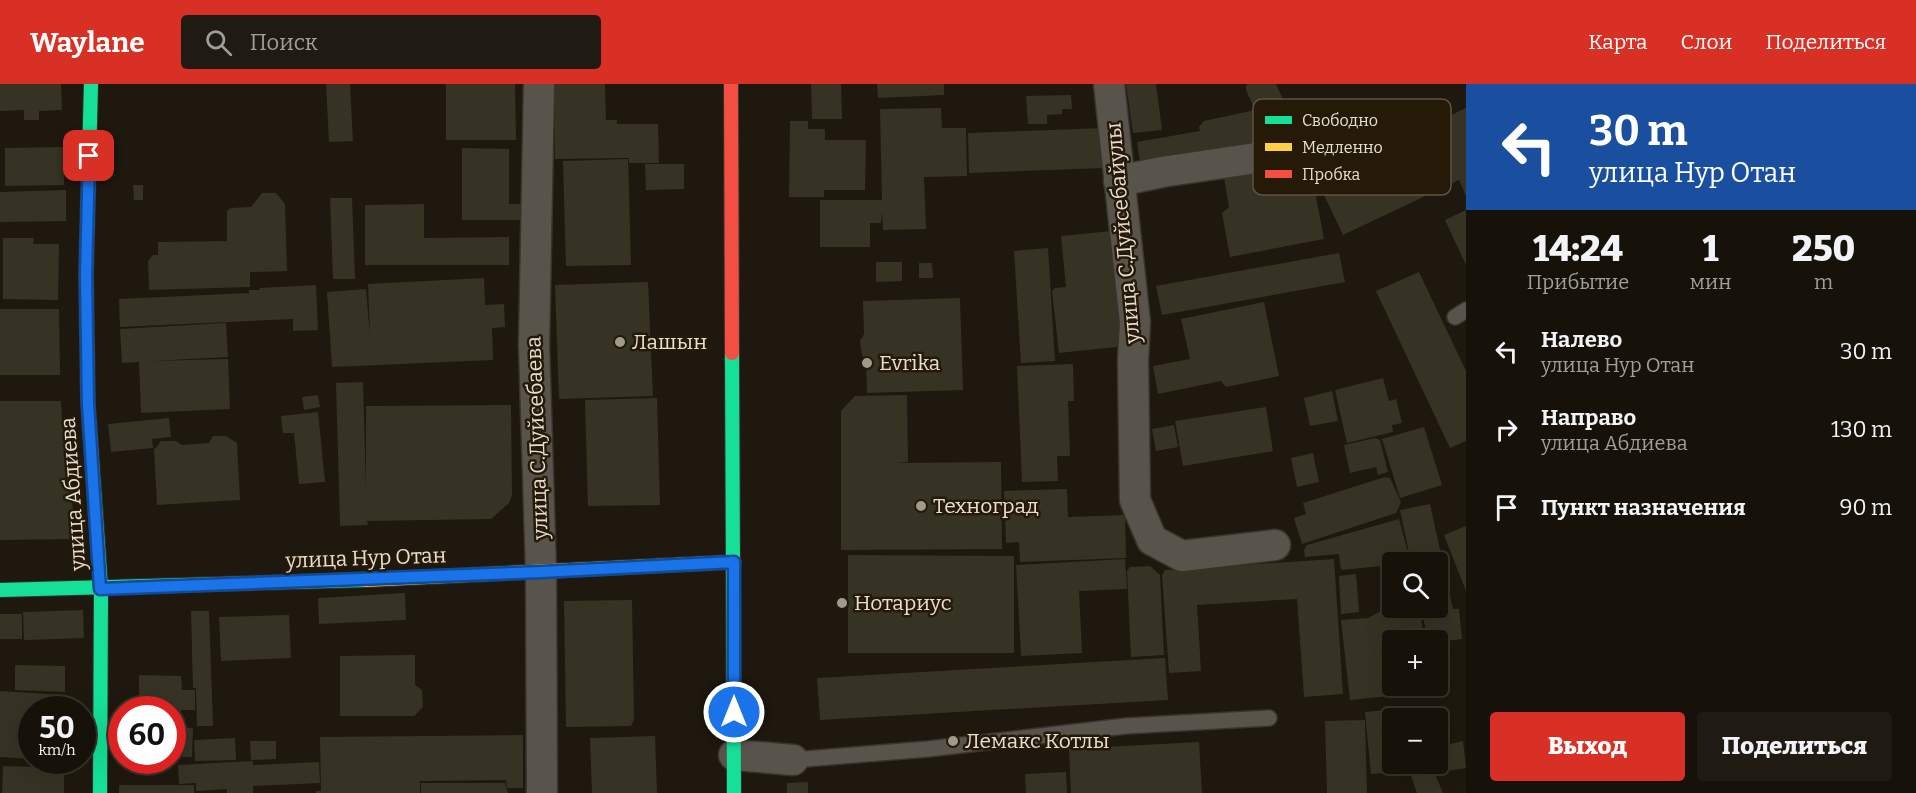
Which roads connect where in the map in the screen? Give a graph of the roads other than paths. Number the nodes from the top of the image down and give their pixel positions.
1 (91, 84) edge
2 (539, 84) edge
3 (731, 84) edge
4 (1109, 84) edge
5 (1253, 158) edge
6 (1119, 181) junction
7 (1275, 545) dead end
8 (734, 562) junction
9 (541, 572) junction
10 (100, 589) junction
11 (0, 590) edge
12 (1269, 718) dead end
13 (734, 755) junction
14 (793, 760) joint
15 (100, 793) edge
16 (542, 793) edge
17 (734, 793) edge

1 - 10 street, улица Абдиева
2 - 9 street, улица С.Дуйсебаева
3 - 8 street
4 - 6 street, улица С.Дуйсебайулы
5 - 6 street
6 - 7 street, улица С.Дуйсебайулы
8 - 9 street, улица Нур Отан
8 - 13 street
9 - 10 street, улица Нур Отан
9 - 16 street, улица С.Дуйсебаева
10 - 11 street, улица Нур Отан
10 - 15 street, улица Абдиева
12 - 14 lane
13 - 14 street
13 - 17 street

